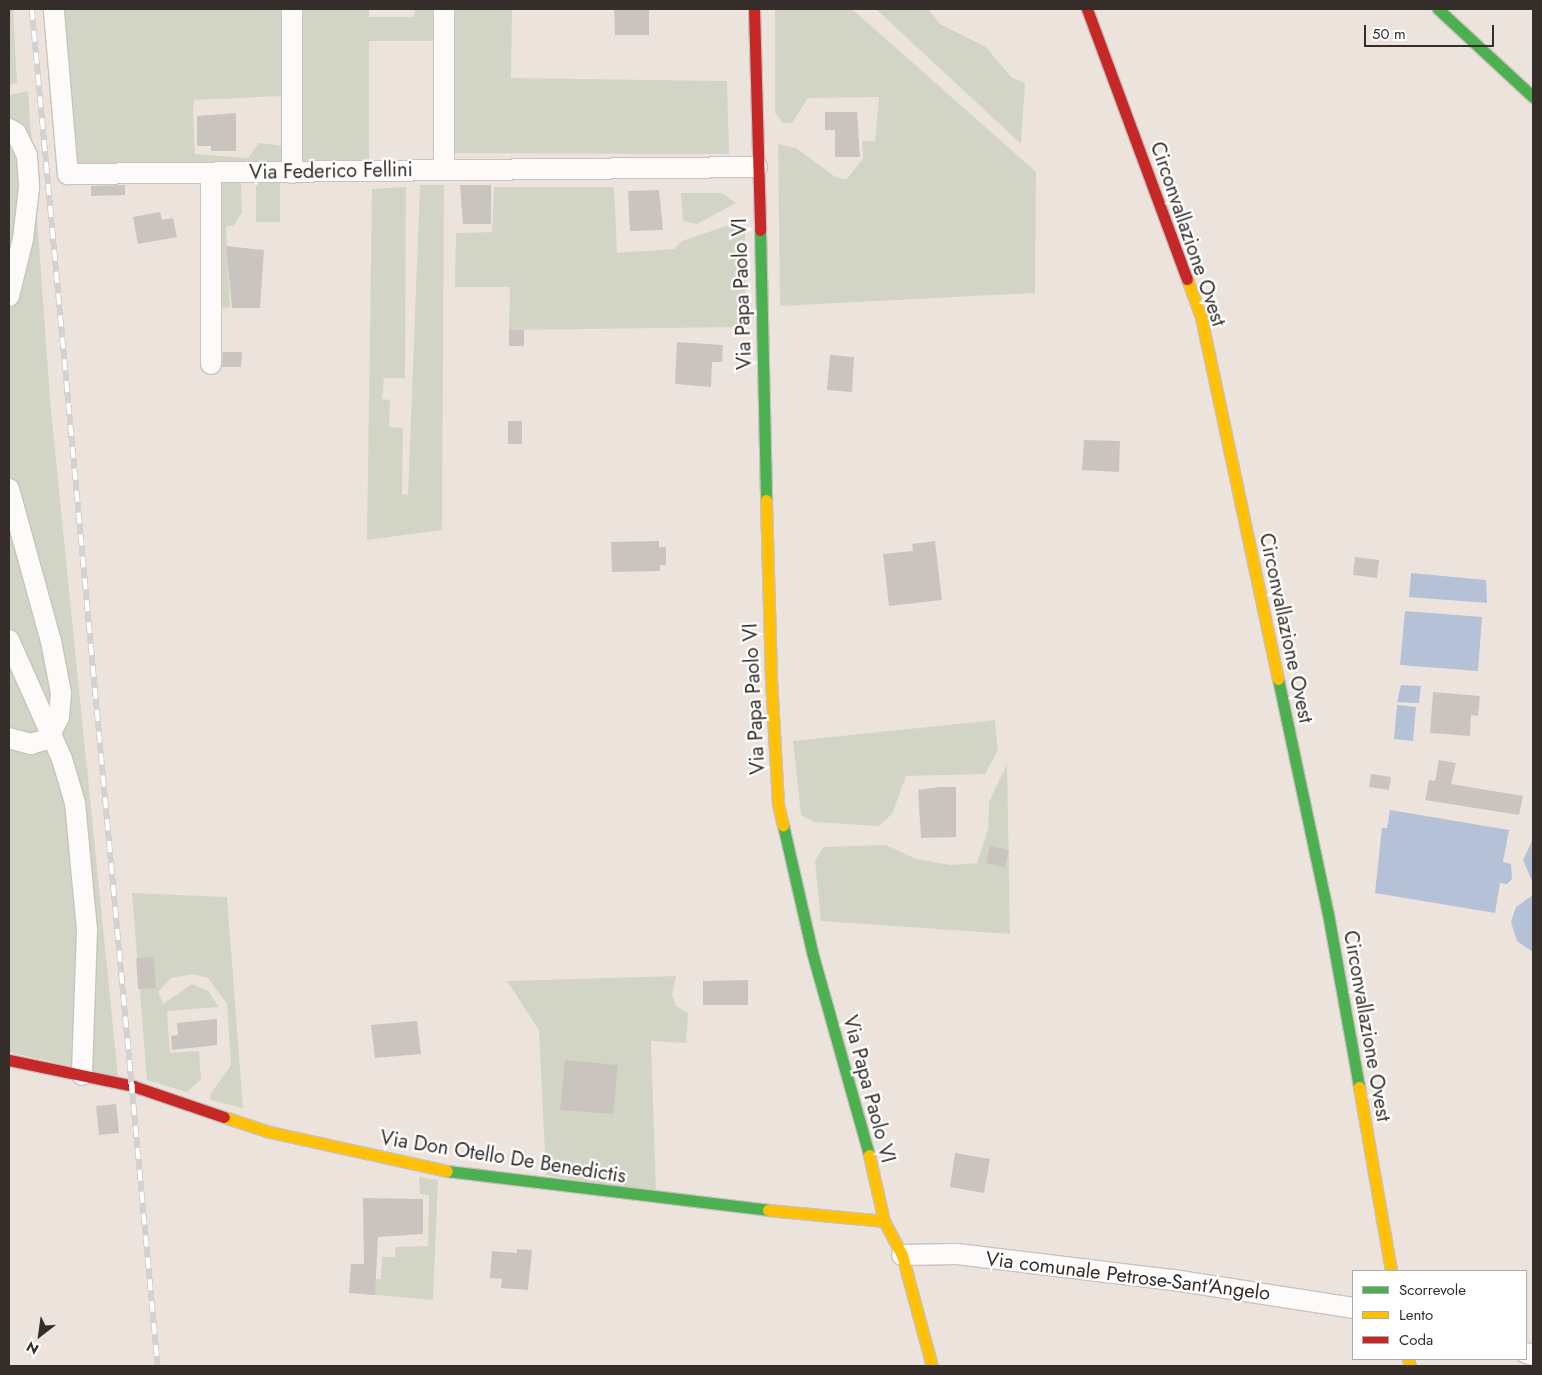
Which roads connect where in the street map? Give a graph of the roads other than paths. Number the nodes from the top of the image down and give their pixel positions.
1 (292, 9) edge
2 (444, 9) edge
3 (754, 9) edge
4 (1087, 9) edge
5 (1438, 9) edge
6 (54, 12) dead end
7 (1533, 97) edge
8 (9, 130) edge
9 (757, 167) junction
10 (444, 168) junction
11 (292, 173) junction
12 (211, 174) junction
13 (9, 296) edge
14 (211, 364) dead end
15 (9, 489) edge
16 (9, 640) edge
17 (51, 736) junction
18 (9, 738) edge
19 (9, 1060) edge
20 (82, 1075) junction
21 (884, 1221) junction
22 (902, 1255) junction
23 (1391, 1270) edge
24 (1352, 1308) edge
25 (932, 1366) edge

1 - 11 street
2 - 10 street
3 - 9 street, Via Papa Paolo VI
4 - 23 street, Circonvallazione Ovest
5 - 7 street
6 - 12 street, Via Federico Fellini
8 - 13 street
9 - 10 street, Via Federico Fellini
9 - 21 street, Via Papa Paolo VI
10 - 11 street, Via Federico Fellini
11 - 12 street, Via Federico Fellini
12 - 14 street
15 - 17 street
16 - 17 street
17 - 18 street
17 - 20 street
19 - 20 street, Via Don Otello De Benedictis
20 - 21 street, Via Don Otello De Benedictis
21 - 22 street, Via Papa Paolo VI
22 - 24 street, Via comunale Petrose-Sant'Angelo
22 - 25 street, Via Papa Paolo VI

